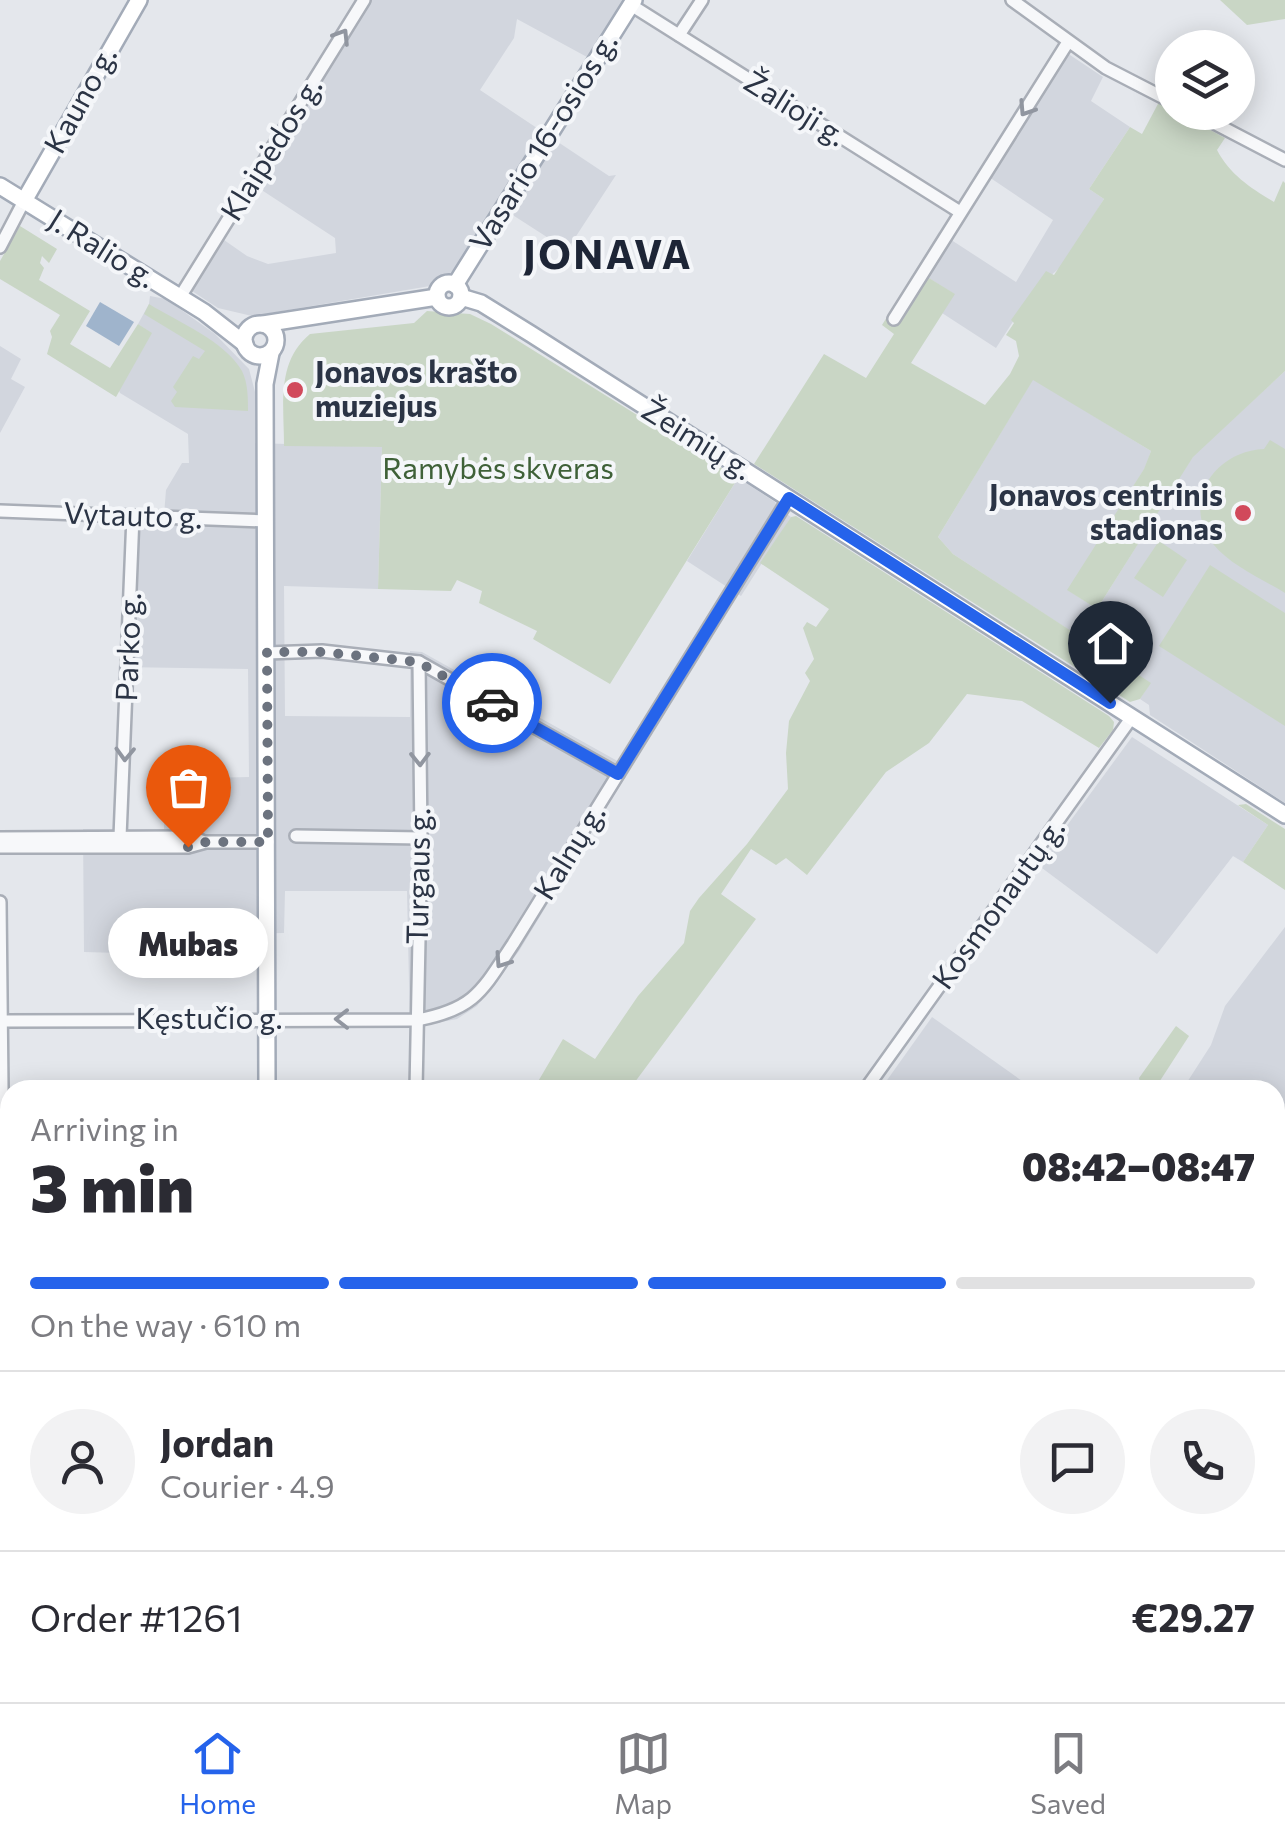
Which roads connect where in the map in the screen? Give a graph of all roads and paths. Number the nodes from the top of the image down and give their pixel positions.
1 (139, 0) edge
2 (364, 0) edge
3 (702, 0) edge
4 (1012, 0) edge
5 (632, 2) edge
6 (679, 35) junction
7 (1068, 42) junction
8 (1155, 93) edge
9 (1228, 130) edge
10 (1285, 160) edge
11 (0, 186) edge
12 (24, 201) junction
13 (960, 212) junction
14 (0, 246) edge
15 (458, 291) junction
16 (180, 297) junction
17 (204, 312) junction
18 (309, 317) junction
19 (894, 320) dead end
20 (258, 325) junction
21 (274, 348) junction
22 (248, 349) junction
23 (265, 384) junction
24 (789, 498) junction
25 (0, 511) edge
26 (133, 516) junction
27 (266, 521) junction
28 (267, 652) junction
29 (418, 662) junction
30 (1132, 717) junction
31 (618, 774) junction
32 (1285, 815) edge
33 (296, 836) dead end
34 (120, 837) junction
35 (0, 838) edge
36 (421, 838) junction
37 (206, 842) junction
38 (268, 842) junction
39 (0, 847) edge
40 (0, 902) edge
41 (267, 1018) junction
42 (417, 1020) junction
43 (0, 1021) edge
44 (1, 1080) edge
45 (267, 1080) edge
46 (416, 1080) edge
47 (872, 1080) edge

1 - 12 main road, Kauno g.
16 -> 2 street, Klaipėdos g.
3 - 6 street
4 - 7 street
5 - 6 street, Žalioji g.
5 - 15 main road, Vasario 16-osios g.
6 - 13 street, Žalioji g.
7 - 8 street
7 -> 13 street
9 - 10 street
11 - 12 main road, J. Ralio g.
12 - 14 street
12 - 16 main road, J. Ralio g.
13 - 19 street
15 - 18 main road
15 - 24 main road, Žeimių g.
16 - 17 main road, J. Ralio g.
17 - 20 main road, J. Ralio g.
17 - 22 main road, J. Ralio g.
18 - 20 main road
18 - 21 main road
20 - 21 main road
20 - 22 main road
21 - 22 main road
21 - 23 main road
22 - 23 main road
23 - 27 main road
24 - 30 main road, Žeimių g.
24 - 31 street, Kalnų g.
25 - 26 street, Vytauto g.
26 - 27 street, Vytauto g.
26 -> 34 street, Parko g.
27 - 28 main road
28 - 29 street
28 - 38 main road
29 - 31 street
29 -> 36 street, Turgaus g.
30 - 32 main road, Žeimių g.
30 - 47 street, Kosmonautų g.
31 -> 42 street, Kalnų g.
33 - 36 street
34 - 35 street
34 - 37 street
36 - 42 street, Turgaus g.
37 - 38 street
37 - 39 street
38 - 41 main road
40 - 43 street
42 -> 41 street, Kęstučio g.
41 - 43 street, Kęstučio g.
41 - 45 main road
42 - 46 street, Turgaus g.
43 - 44 street

